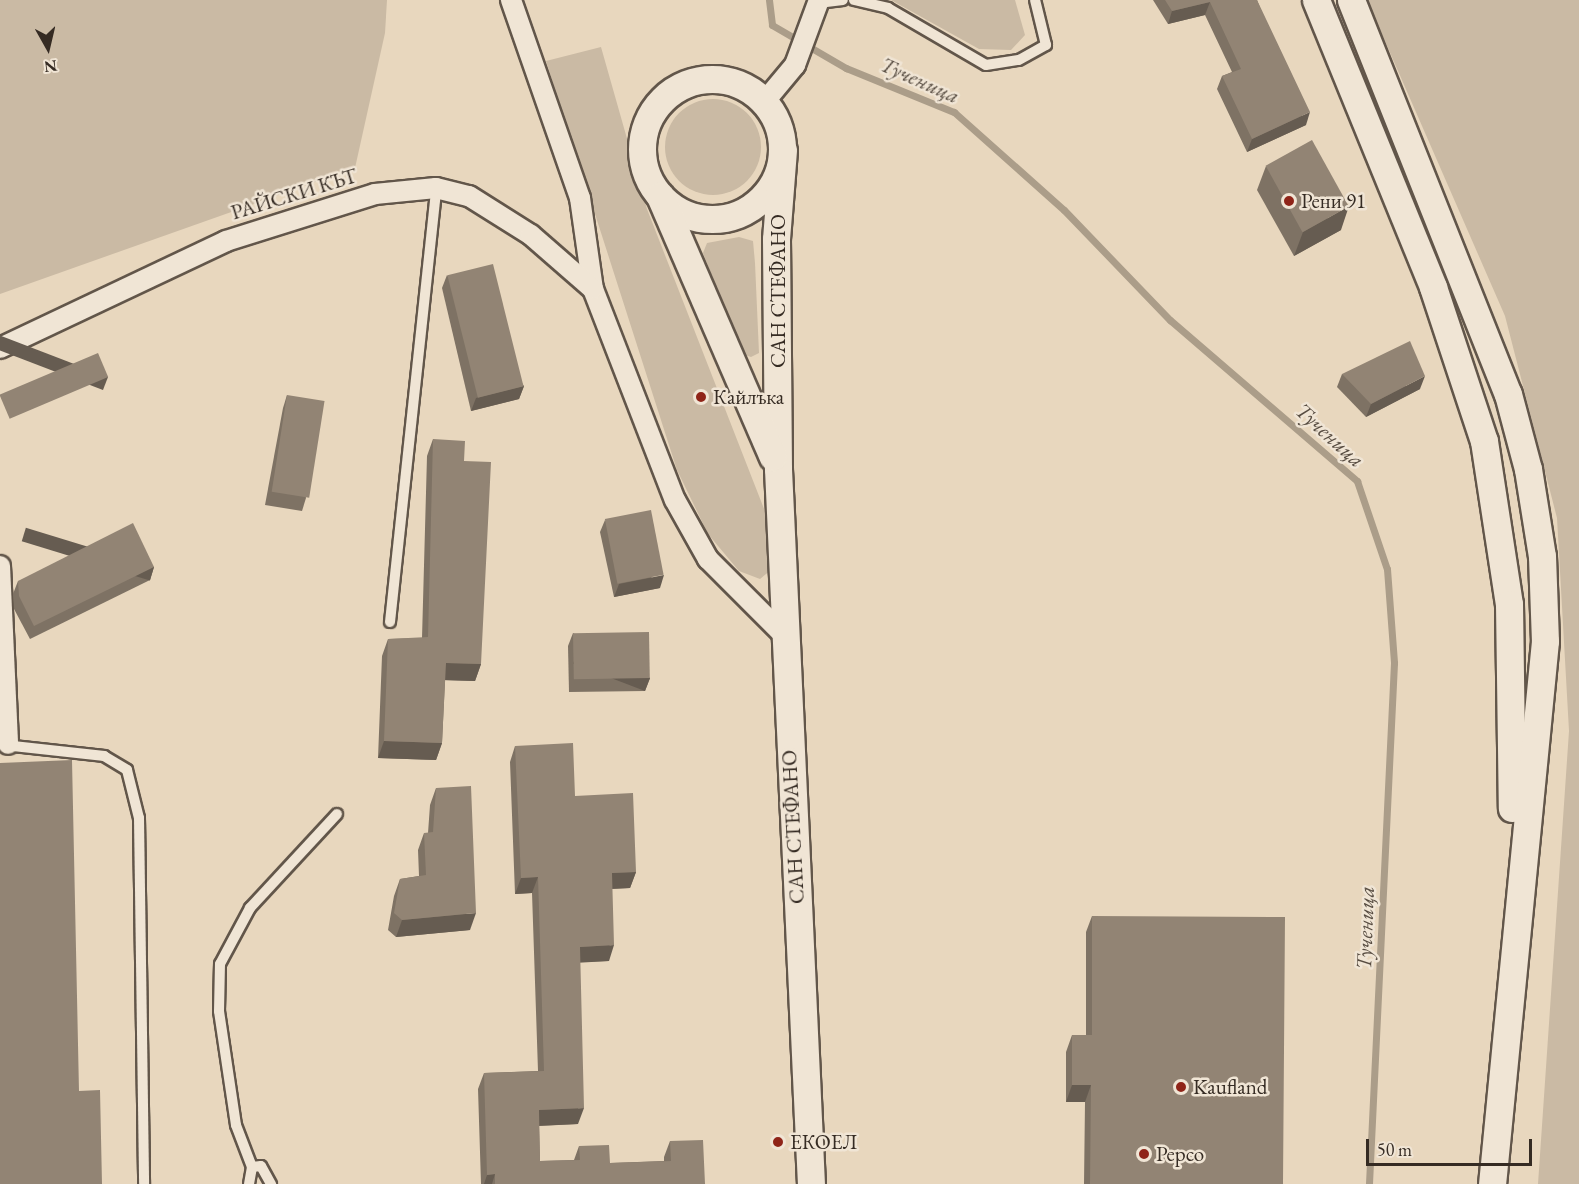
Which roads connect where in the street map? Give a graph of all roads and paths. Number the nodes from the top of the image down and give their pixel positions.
1 (511, 0) edge
2 (843, 0) edge
3 (854, 0) edge
4 (1035, 0) edge
5 (1316, 0) edge
6 (1351, 0) edge
7 (819, 2) edge
8 (765, 101) junction
9 (783, 150) junction
10 (436, 188) junction
11 (660, 196) junction
12 (593, 289) junction
13 (0, 348) edge
14 (778, 469) junction
15 (0, 566) edge
16 (390, 622) dead end
17 (784, 635) junction
18 (4, 745) edge
19 (337, 814) dead end
20 (1513, 940) junction
21 (252, 1167) junction
22 (144, 1184) edge
23 (249, 1184) edge
24 (271, 1184) edge
25 (810, 1184) edge
26 (1492, 1184) edge

1 - 12 street
2 - 7 lane
3 - 4 lane
5 - 20 main road
6 - 20 main road
7 - 8 street
8 - 9 main road
8 - 11 main road
9 - 11 main road
9 - 14 main road, САН СТЕФАНО
10 - 12 street, РАЙСКИ КЪТ
10 - 13 street, РАЙСКИ КЪТ
10 - 16 lane
11 - 14 main road, САН СТЕФАНО
12 - 17 street
14 - 17 main road, САН СТЕФАНО
15 - 18 street
17 - 25 main road, САН СТЕФАНО
18 - 22 lane
19 - 21 lane
20 - 26 main road
21 - 23 lane
21 - 24 lane

